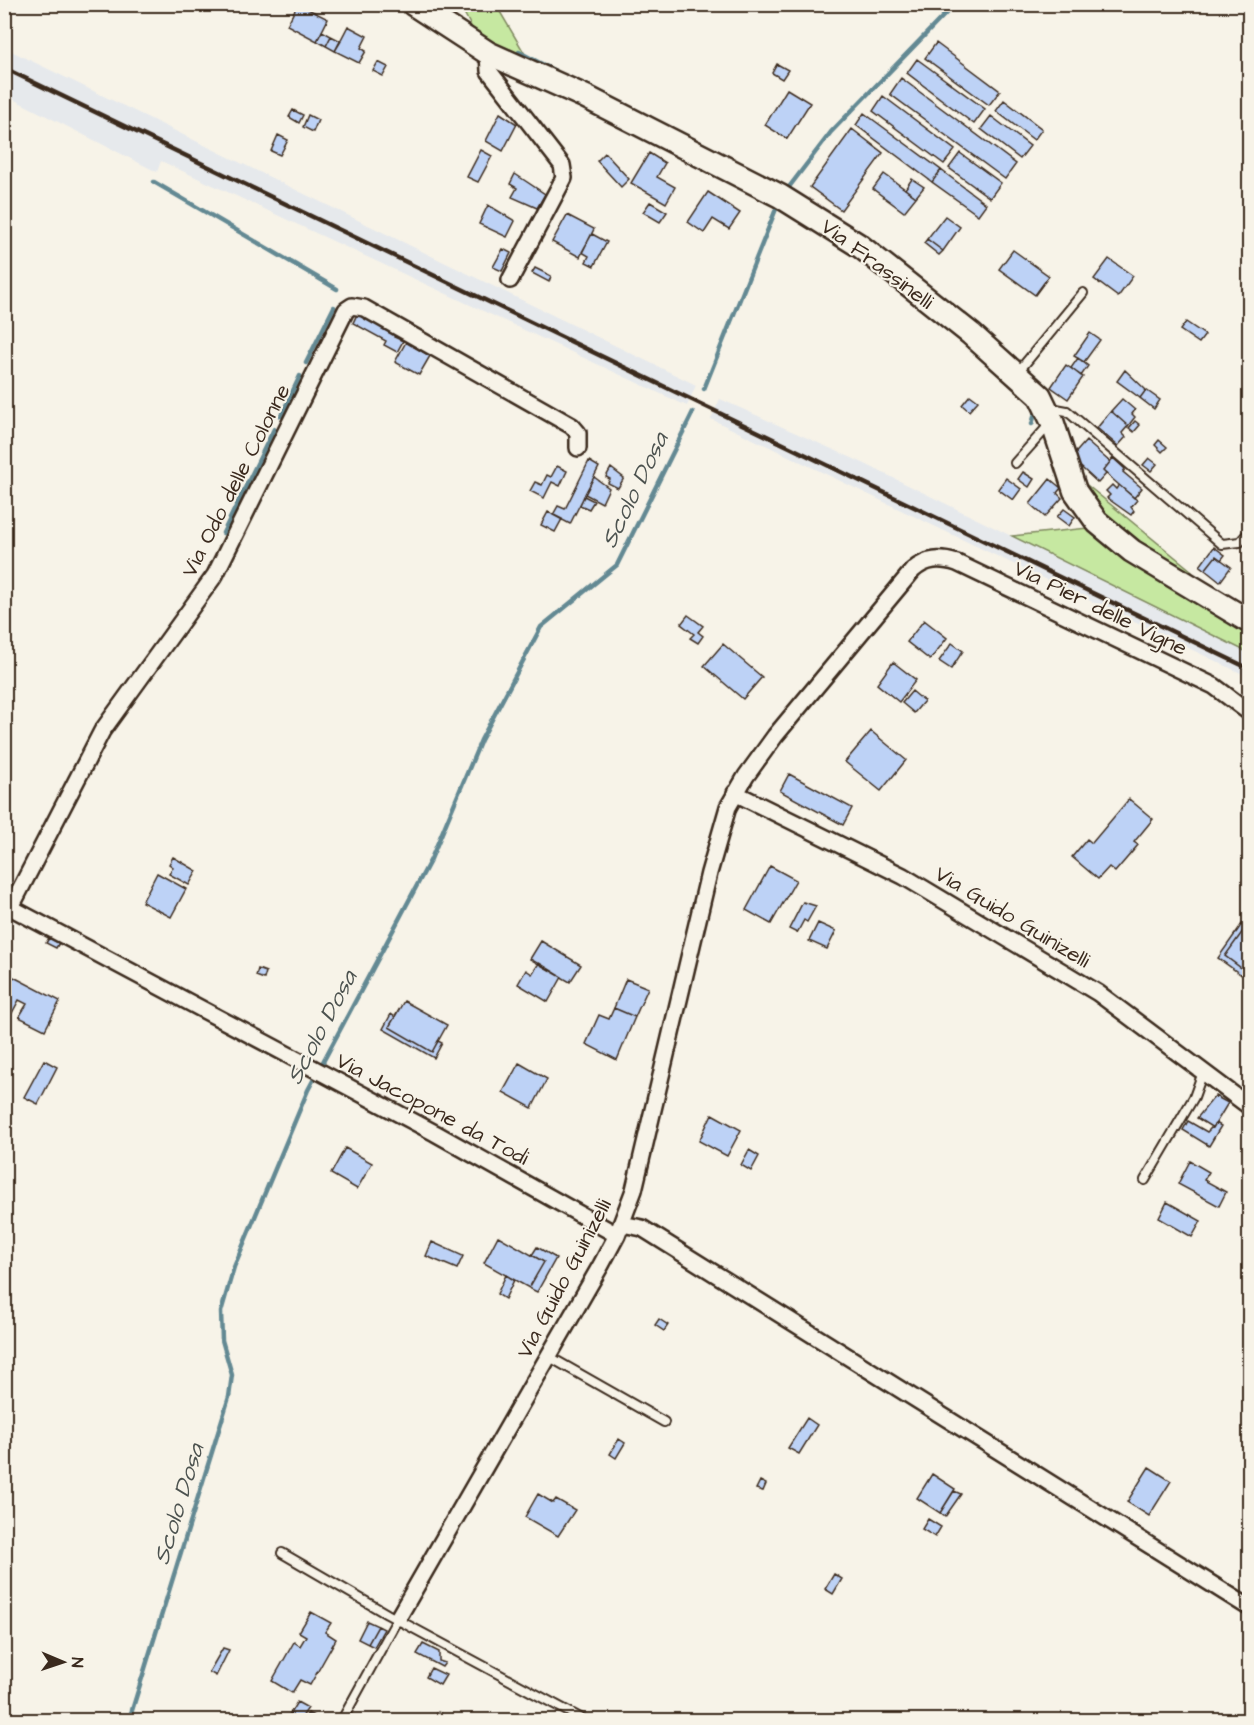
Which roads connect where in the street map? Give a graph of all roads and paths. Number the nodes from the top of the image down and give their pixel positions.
1 (413, 4) edge
2 (488, 53) junction
3 (510, 280) dead end
4 (1083, 293) dead end
5 (1017, 373) junction
6 (1049, 414) junction
7 (578, 448) dead end
8 (1015, 463) dead end
9 (1250, 531) edge
10 (926, 561) joint
11 (1250, 622) edge
12 (1250, 713) edge
13 (735, 793) junction
14 (8, 905) edge
15 (1203, 1072) junction
16 (1250, 1107) edge
17 (1145, 1180) dead end
18 (620, 1229) junction
19 (548, 1356) junction
20 (664, 1422) dead end
21 (282, 1552) dead end
22 (1250, 1608) edge
23 (398, 1618) junction
24 (342, 1720) edge
25 (584, 1720) edge

1 - 2 street, Via Frassinelli
2 - 3 street
2 - 5 street, Via Frassinelli
4 - 5 lane
5 - 6 street, Via Frassinelli
6 - 8 lane
6 - 9 lane
6 - 11 street, Via Frassinelli
7 - 14 street, Via Odo delle Colonne
10 - 12 street, Via Pier delle Vigne
10 - 13 street, Via Guido Guinizelli
13 - 15 street, Via Guido Guinizelli
13 - 18 street, Via Guido Guinizelli
14 - 18 street, Via Jacopone da Todi
15 - 16 street, Via Guido Guinizelli
15 - 17 lane
18 - 19 street, Via Guido Guinizelli
18 - 22 street, Via Jacopone da Todi
19 - 20 lane
19 - 23 street, Via Guido Guinizelli
21 - 23 lane
23 - 24 lane
23 - 25 lane

